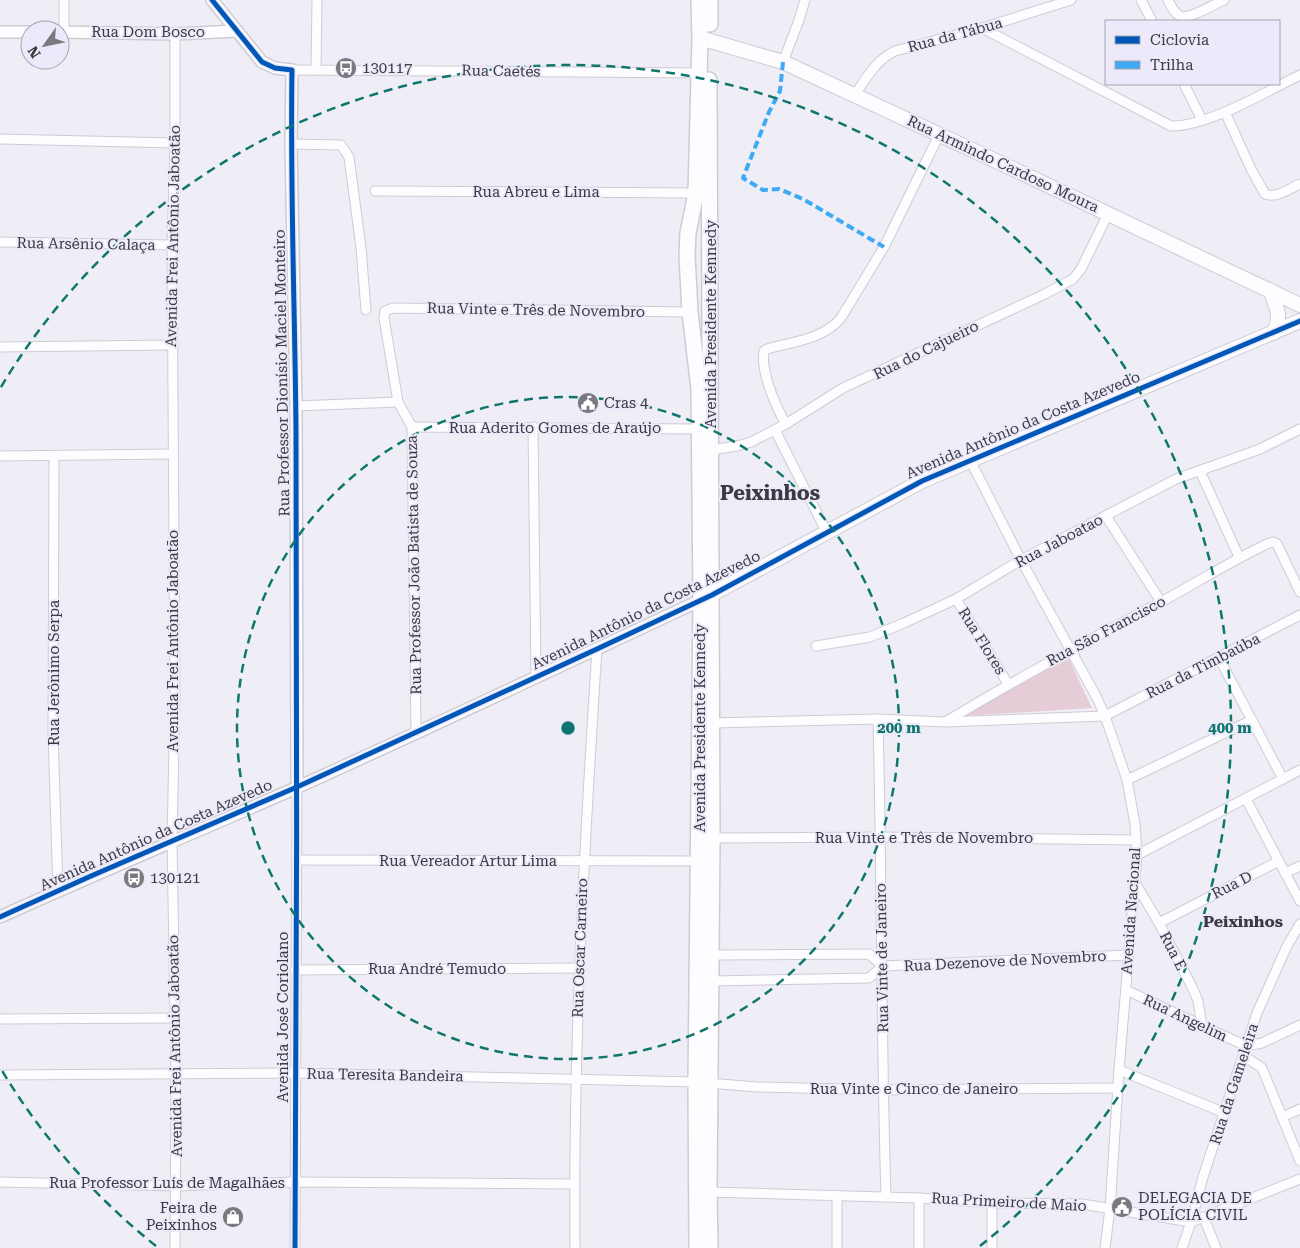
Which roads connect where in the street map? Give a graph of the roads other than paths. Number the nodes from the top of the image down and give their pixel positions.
1 (64, 0) edge
2 (212, 0) edge
3 (317, 0) edge
4 (700, 0) edge
5 (710, 0) edge
6 (805, 0) edge
7 (1071, 0) edge
8 (1141, 0) edge
9 (1168, 0) edge
10 (1224, 0) edge
11 (63, 20) edge
12 (1151, 20) edge
13 (982, 28) junction
14 (237, 31) junction
15 (0, 32) edge
16 (20, 32) edge
17 (70, 32) edge
18 (175, 34) junction
19 (705, 39) junction
20 (783, 62) junction
21 (292, 70) junction
22 (316, 70) junction
23 (704, 73) junction
24 (1300, 75) edge
25 (1184, 85) edge
26 (1280, 85) edge
27 (1280, 85) edge
28 (855, 95) junction
29 (1225, 112) junction
30 (1202, 120) junction
31 (940, 135) junction
32 (0, 139) edge
33 (175, 143) junction
34 (291, 144) junction
35 (1300, 184) edge
36 (375, 191) dead end
37 (696, 193) junction
38 (1108, 214) junction
39 (0, 242) edge
40 (172, 245) junction
41 (1270, 290) junction
42 (1300, 305) edge
43 (366, 310) dead end
44 (690, 312) junction
45 (384, 313) joint
46 (1300, 321) edge
47 (1273, 333) junction
48 (172, 345) junction
49 (0, 347) edge
50 (398, 402) junction
51 (296, 406) junction
52 (786, 424) junction
53 (412, 427) junction
54 (533, 427) junction
55 (699, 429) junction
56 (1300, 429) edge
57 (775, 430) junction
58 (711, 450) junction
59 (172, 454) junction
60 (0, 456) edge
61 (54, 456) junction
62 (970, 460) junction
63 (1200, 471) junction
64 (1106, 516) junction
65 (826, 531) junction
66 (1239, 557) junction
67 (1022, 560) junction
68 (1300, 592) edge
69 (706, 597) junction
70 (956, 599) junction
71 (1161, 602) junction
72 (1300, 615) edge
73 (816, 646) dead end
74 (597, 649) junction
75 (1071, 649) junction
76 (1219, 658) junction
77 (536, 678) junction
78 (1008, 684) junction
79 (1105, 716) junction
80 (878, 719) junction
81 (1252, 720) junction
82 (944, 722) junction
83 (712, 723) junction
84 (416, 732) junction
85 (1300, 770) edge
86 (1283, 779) junction
87 (1127, 780) junction
88 (298, 787) junction
89 (1246, 799) junction
90 (881, 837) junction
91 (712, 838) junction
92 (1135, 840) junction
93 (172, 841) junction
94 (1137, 855) junction
95 (297, 860) junction
96 (699, 861) junction
97 (1279, 861) junction
98 (583, 862) junction
99 (1300, 866) edge
100 (1285, 873) junction
101 (1134, 880) junction
102 (58, 891) junction
103 (1300, 901) edge
104 (0, 917) edge
105 (1159, 923) junction
106 (1300, 924) edge
107 (711, 955) junction
108 (1128, 955) junction
109 (883, 966) junction
110 (579, 968) junction
111 (296, 970) junction
112 (712, 981) junction
113 (1126, 990) junction
114 (175, 1018) junction
115 (0, 1019) edge
116 (1300, 1025) edge
117 (1202, 1026) junction
118 (1246, 1046) junction
119 (1242, 1059) junction
120 (1119, 1070) junction
121 (176, 1073) junction
122 (295, 1073) junction
123 (0, 1075) edge
124 (576, 1080) junction
125 (703, 1083) junction
126 (1118, 1088) junction
127 (883, 1090) junction
128 (1300, 1109) edge
129 (1225, 1113) junction
130 (1282, 1117) junction
131 (1300, 1161) edge
132 (1300, 1179) edge
133 (0, 1182) edge
134 (296, 1182) junction
135 (574, 1184) junction
136 (176, 1186) junction
137 (708, 1192) junction
138 (837, 1196) junction
139 (886, 1197) junction
140 (919, 1198) junction
141 (992, 1203) junction
142 (1110, 1208) junction
143 (1204, 1218) junction
144 (1191, 1222) junction
145 (175, 1248) edge
146 (295, 1248) edge
147 (575, 1248) edge
148 (696, 1248) edge
149 (710, 1248) edge
150 (837, 1248) edge
151 (919, 1248) edge
152 (992, 1248) edge
153 (1105, 1248) edge
154 (1182, 1248) edge
155 (1216, 1248) edge

1 - 11 street
2 - 14 street
3 - 22 street
4 - 19 main road, Avenida Presidente Kennedy
5 - 19 main road, Avenida Presidente Kennedy
6 - 20 street
7 - 13 street, Rua da Tábua
8 - 12 street
9 - 10 street
13 - 28 street, Rua da Tábua
13 - 30 street
14 - 18 street, Rua Dom Bosco
14 - 21 street
15 - 16 street
17 - 18 street, Rua Dom Bosco
18 - 33 street, Avenida Frei Antônio Jaboatão
19 - 20 main road, Rua Armindo Cardoso Moura
19 - 23 main road, Avenida Presidente Kennedy
20 - 28 main road, Rua Armindo Cardoso Moura
21 - 22 street, Rua Caetés
21 - 34 street, Rua Professor Dionísio Maciel Monteiro
22 - 23 street, Rua Caetés
23 - 37 main road, Avenida Presidente Kennedy
23 - 58 main road, Avenida Presidente Kennedy
24 - 26 street
25 - 30 street
27 - 29 street
28 - 31 main road, Rua Armindo Cardoso Moura
29 - 30 street
29 - 35 street
31 - 38 main road, Rua Armindo Cardoso Moura
31 - 52 street
32 - 33 street
33 - 40 street, Avenida Frei Antônio Jaboatão
34 - 43 street
34 - 51 street, Rua Professor Dionísio Maciel Monteiro
36 - 37 street, Rua Abreu e Lima
37 - 44 main road, Avenida Presidente Kennedy
38 - 41 main road, Rua Armindo Cardoso Moura
38 - 52 street, Rua do Cajueiro
39 - 40 street, Rua Arsênio Calaça
40 - 48 street, Avenida Frei Antônio Jaboatão
41 - 42 main road, Rua Armindo Cardoso Moura
41 - 47 main road
44 - 45 street, Rua Vinte e Três de Novembro
44 - 55 main road, Avenida Presidente Kennedy
45 - 50 street, Rua Professor João Batista de Souza
46 - 47 main road, Avenida Antônio da Costa Azevedo
47 - 62 main road, Avenida Antônio da Costa Azevedo
48 - 49 street
48 - 59 street, Avenida Frei Antônio Jaboatão
50 - 51 street
50 - 53 street, Rua Professor João Batista de Souza
51 - 88 street, Rua Professor Dionísio Maciel Monteiro
52 - 57 street, Rua do Cajueiro
53 - 54 street, Rua Aderito Gomes de Araújo
53 - 84 street, Rua Professor João Batista de Souza
54 - 55 street, Rua Aderito Gomes de Araújo
54 - 77 street
55 - 69 main road, Avenida Presidente Kennedy
56 - 63 street, Rua Jaboatao
57 - 58 street, Rua do Cajueiro
57 - 65 street
58 - 69 main road, Avenida Presidente Kennedy
59 - 61 street
59 - 93 street, Avenida Frei Antônio Jaboatão
60 - 61 street
61 - 102 street, Rua Jerônimo Serpa
62 - 65 main road, Avenida Antônio da Costa Azevedo
62 - 67 street, Avenida Nacional
63 - 64 street, Rua Jaboatao
63 - 66 street
64 - 67 street, Rua Jaboatao
64 - 71 street
65 - 69 main road, Avenida Antônio da Costa Azevedo
66 - 68 street, Rua São Francisco
66 - 71 street, Rua São Francisco
67 - 70 street, Rua Jaboatao
67 - 75 street, Avenida Nacional
69 - 74 street, Avenida Antônio da Costa Azevedo
69 - 83 main road, Avenida Presidente Kennedy
69 - 96 main road, Avenida Presidente Kennedy
70 - 73 street, Rua Jaboatao
70 - 78 street, Rua Flores
71 - 75 street, Rua São Francisco
72 - 76 street, Rua da Timbaúba
74 - 77 street, Avenida Antônio da Costa Azevedo
74 - 98 street, Rua Oscar Carneiro
75 - 78 street, Rua São Francisco
75 - 79 street, Avenida Nacional
76 - 79 street, Rua da Timbaúba
76 - 81 street
77 - 84 street, Avenida Antônio da Costa Azevedo
78 - 82 street, Rua São Francisco
79 - 82 street
79 - 87 street, Avenida Nacional
80 - 82 street
80 - 83 street
80 - 90 street, Rua Vinte de Janeiro
81 - 86 street
81 - 87 street
83 - 91 main road, Avenida Presidente Kennedy
84 - 88 street, Avenida Antônio da Costa Azevedo
85 - 86 street
86 - 89 street
87 - 92 street, Avenida Nacional
88 - 93 street, Avenida Antônio da Costa Azevedo
88 - 95 street, Avenida José Coriolano
89 - 94 street
89 - 97 street
90 - 91 street, Rua Vinte e Três de Novembro
90 - 92 street, Rua Vinte e Três de Novembro
90 - 109 street, Rua Vinte de Janeiro
91 - 107 main road, Avenida Presidente Kennedy
92 - 94 street, Avenida Nacional
93 - 102 street, Avenida Antônio da Costa Azevedo
93 - 114 street, Avenida Frei Antônio Jaboatão
94 - 101 street, Avenida Nacional
95 - 98 street, Rua Vereador Artur Lima
95 - 111 street, Avenida José Coriolano
96 - 98 street, Rua Vereador Artur Lima
96 - 125 main road, Avenida Presidente Kennedy
97 - 100 street
97 - 105 street, Rua D
98 - 110 street, Rua Oscar Carneiro
99 - 100 street
100 - 103 street
101 - 105 street, Rua E
101 - 108 street, Avenida Nacional
102 - 104 street, Avenida Antônio da Costa Azevedo
105 - 117 street, Rua E
106 - 118 street, Rua da Gameleira
107 - 109 street, Rua Dezenove de Novembro
107 - 112 main road, Avenida Presidente Kennedy
108 - 109 street, Rua Dezenove de Novembro
108 - 113 street, Avenida Nacional
109 - 112 street, Rua Dezenove de Novembro
109 - 127 street, Rua Vinte de Janeiro
110 - 111 street, Rua André Temudo
110 - 124 street, Rua Oscar Carneiro
111 - 122 street, Avenida José Coriolano
112 - 125 main road, Avenida Presidente Kennedy
113 - 117 street, Rua Angelim
113 - 120 street, Avenida Nacional
114 - 115 street
114 - 121 street, Avenida Frei Antônio Jaboatão
116 - 118 street, Rua Angelim
117 - 118 street, Rua Angelim
118 - 119 street, Rua da Gameleira
119 - 129 street, Rua da Gameleira
119 - 130 street
120 - 126 street, Avenida Nacional
120 - 129 street
121 - 122 street, Rua Teresita Bandeira
121 - 123 street, Rua Teresita Bandeira
121 - 136 street, Avenida Frei Antônio Jaboatão
122 - 124 street, Rua Teresita Bandeira
122 - 134 street, Avenida José Coriolano
124 - 125 street, Rua Teresita Bandeira
124 - 135 street, Rua Oscar Carneiro
125 - 127 street, Rua Vinte e Cinco de Janeiro
125 - 137 main road, Avenida Presidente Kennedy
125 - 148 main road, Avenida Presidente Kennedy
126 - 127 street, Rua Vinte e Cinco de Janeiro
126 - 142 street, Avenida Nacional
127 - 139 street, Rua Vinte de Janeiro
128 - 130 street
129 - 144 street, Rua da Gameleira
130 - 131 street
132 - 143 street, Rua Primeiro de Maio
133 - 136 street, Rua Professor Luís de Magalhães
134 - 135 street, Rua Professor Luís de Magalhães
134 - 136 street, Rua Professor Luís de Magalhães
134 - 146 street, Avenida José Coriolano
135 - 147 street, Rua Oscar Carneiro
136 - 145 street, Avenida Frei Antônio Jaboatão
137 - 138 street, Rua Primeiro de Maio
137 - 149 main road, Avenida Presidente Kennedy
138 - 139 street, Rua Primeiro de Maio
138 - 150 street
139 - 140 street, Rua Primeiro de Maio
140 - 141 street, Rua Primeiro de Maio
140 - 151 street
141 - 142 street, Rua Primeiro de Maio
141 - 152 street
142 - 144 street, Rua Primeiro de Maio
142 - 153 street, Avenida Nacional
143 - 144 street, Rua Primeiro de Maio
143 - 155 street
144 - 154 street, Rua da Gameleira

